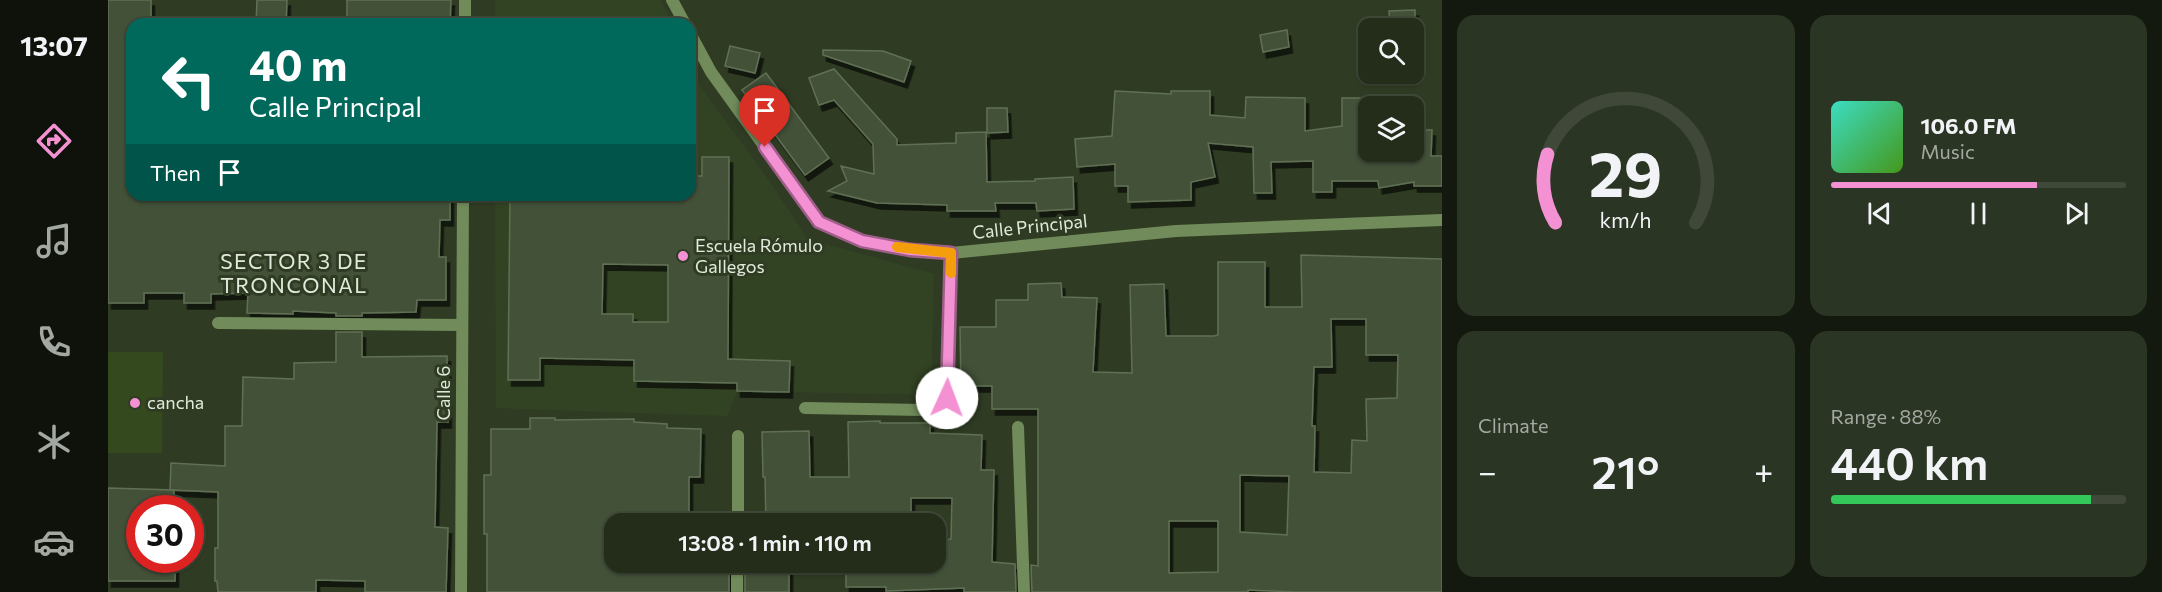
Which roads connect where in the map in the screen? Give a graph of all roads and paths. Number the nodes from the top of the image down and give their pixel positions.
1 (465, 0) edge
2 (672, 0) edge
3 (465, 18) edge
4 (682, 18) edge
5 (696, 44) edge
6 (463, 201) edge
7 (1442, 220) edge
8 (951, 253) junction
9 (218, 323) dead end
10 (462, 325) junction
11 (805, 408) dead end
12 (1018, 427) dead end
13 (738, 436) dead end
14 (738, 513) edge
15 (737, 573) edge
16 (461, 592) edge
17 (737, 592) edge
18 (1024, 592) edge

1 - 3 street
2 - 4 street
5 - 8 street, Calle Principal
6 - 10 street, Calle 6
7 - 8 street, Calle Principal
8 - 11 street
9 - 10 street
10 - 16 street, Calle 6
12 - 18 street
13 - 14 street
15 - 17 street

